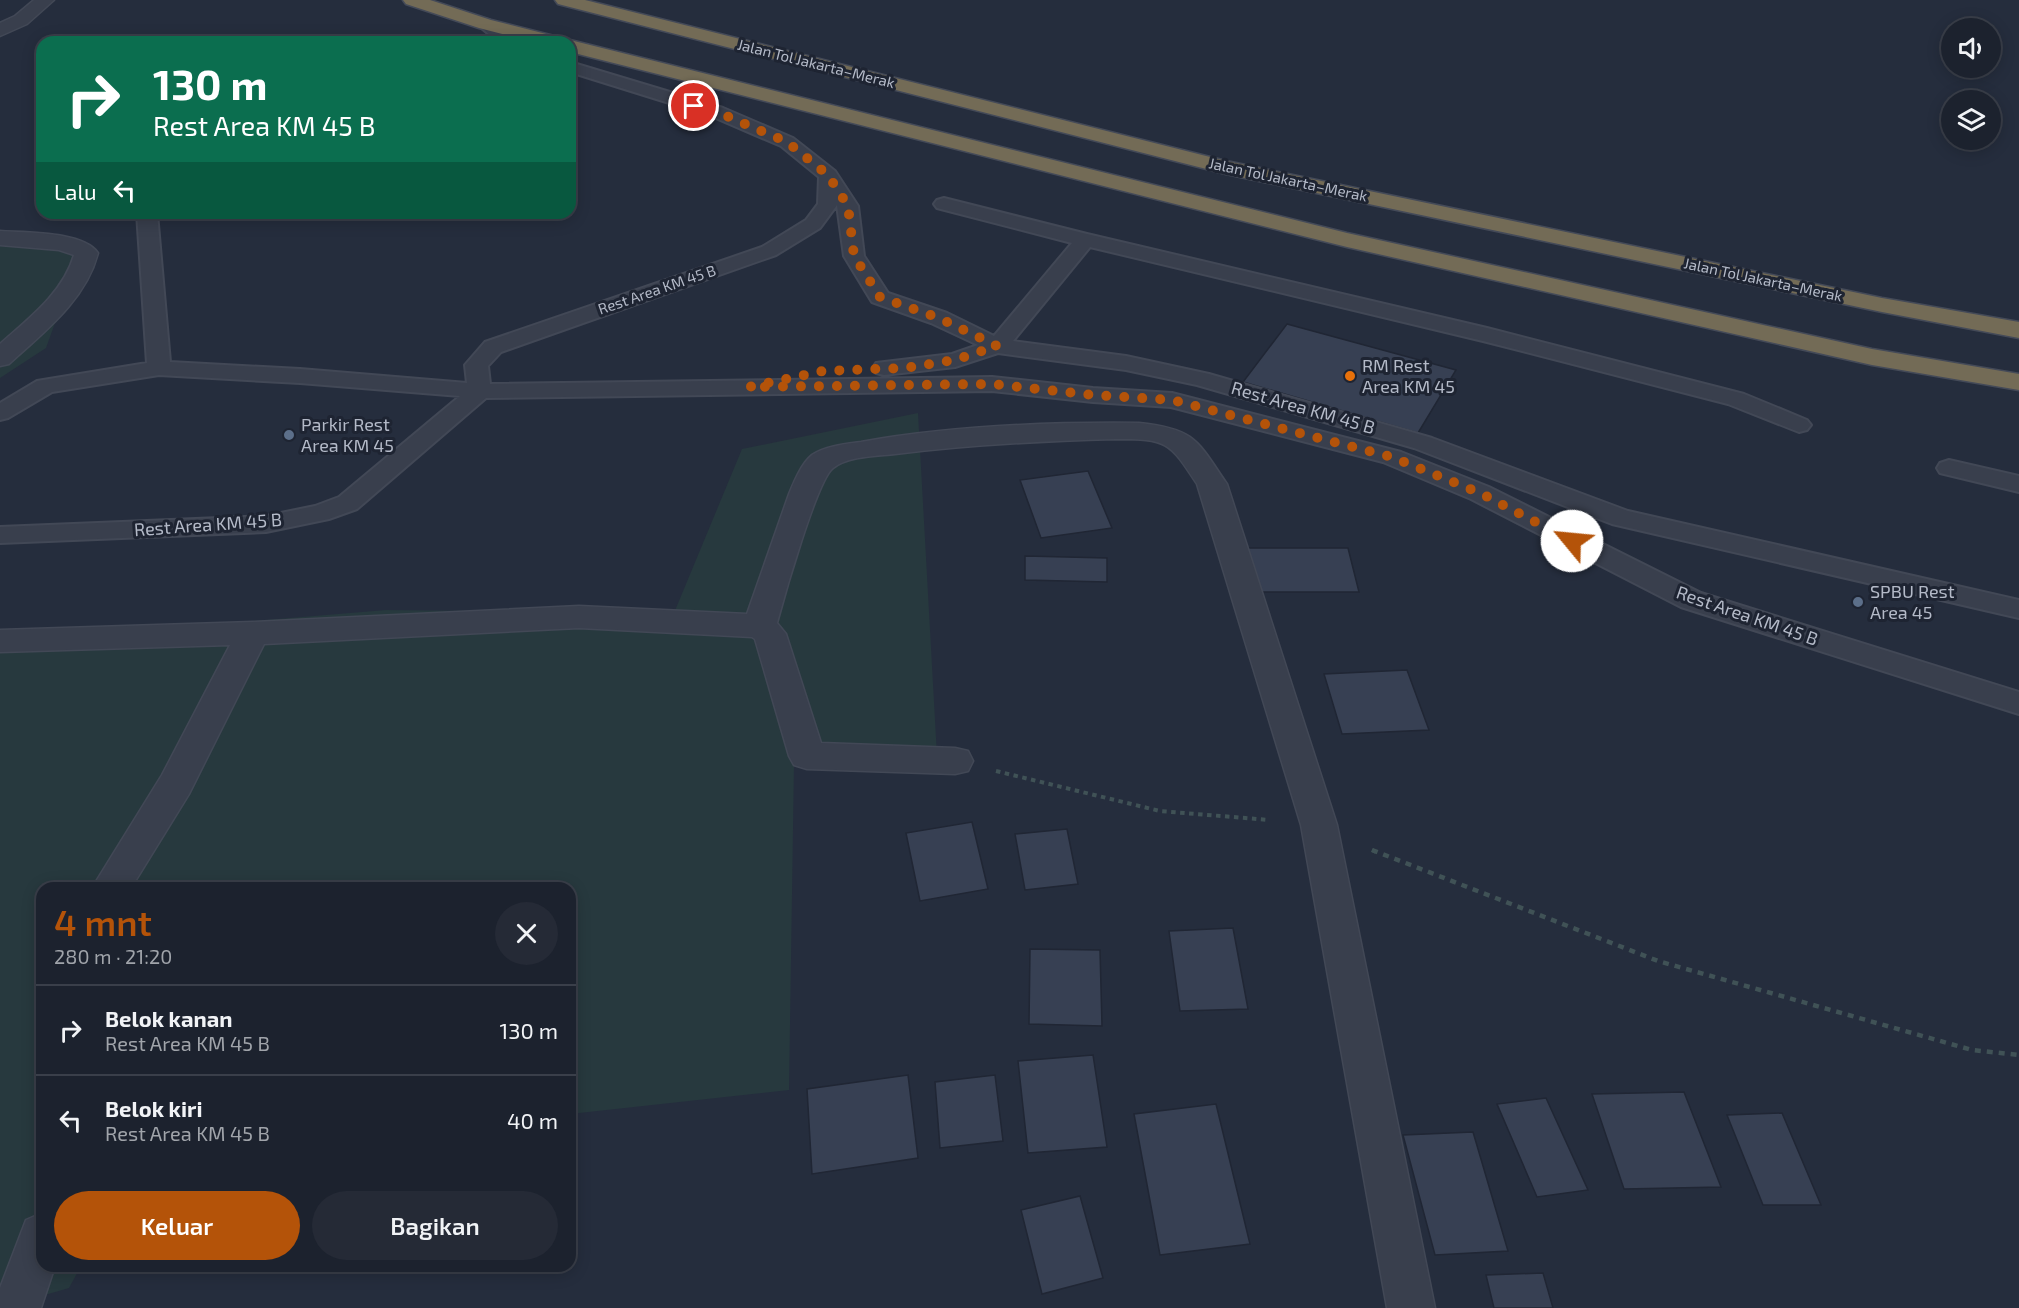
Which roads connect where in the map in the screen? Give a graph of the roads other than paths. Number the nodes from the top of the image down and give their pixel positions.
1 (45, 0) edge
2 (412, 0) edge
3 (564, 0) edge
4 (485, 24) junction
5 (0, 30) edge
6 (500, 36) edge
7 (532, 36) edge
8 (576, 47) edge
9 (576, 69) edge
10 (828, 175) junction
11 (944, 204) dead end
12 (147, 219) edge
13 (0, 238) edge
14 (1084, 240) junction
15 (2019, 330) edge
16 (997, 346) junction
17 (0, 358) edge
18 (159, 368) junction
19 (2019, 382) edge
20 (749, 387) junction
21 (480, 391) junction
22 (0, 413) edge
23 (1799, 425) dead end
24 (1949, 468) dead end
25 (2019, 484) edge
26 (0, 535) edge
27 (2019, 609) edge
28 (760, 627) junction
29 (253, 633) junction
30 (0, 641) edge
31 (2019, 703) edge
32 (955, 761) road end
33 (115, 882) edge
34 (36, 1253) edge
35 (16, 1308) edge
36 (1411, 1308) edge

1 - 5 street
2 - 4 highway
3 - 15 highway, Jalan Tol Jakarta–Merak
4 - 6 lane
4 - 7 highway
8 - 19 highway
9 - 10 lane, Rest Area KM 45 B
10 - 16 lane, Rest Area KM 45 B
10 - 21 lane, Rest Area KM 45 B
11 - 14 lane
12 - 18 lane
13 - 17 street
14 - 16 lane
14 - 23 lane
16 - 20 lane, Rest Area KM 45 B
16 - 27 lane, Rest Area KM 45 B
18 - 21 lane, Rest Area KM 45 B
18 - 22 lane, Rest Area KM 45 B
20 - 21 lane, Rest Area KM 45 B
20 - 31 lane, Rest Area KM 45 B
21 - 26 lane, Rest Area KM 45 B
24 - 25 lane
28 - 29 street
28 - 32 street
28 - 36 street
29 - 30 street
29 - 33 street
34 - 35 street

